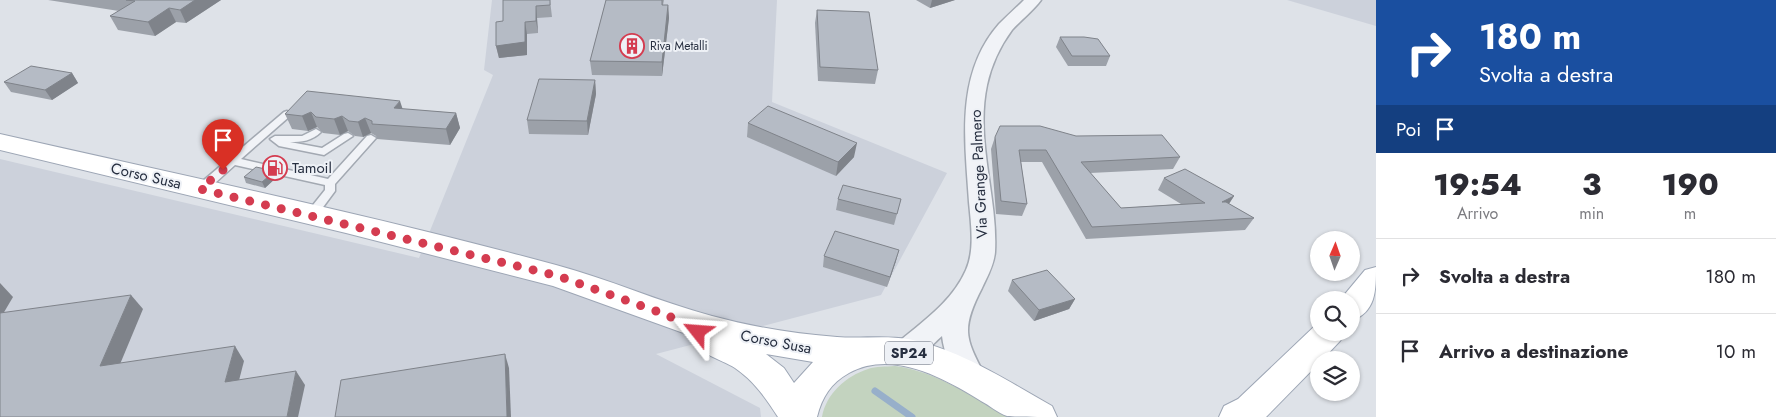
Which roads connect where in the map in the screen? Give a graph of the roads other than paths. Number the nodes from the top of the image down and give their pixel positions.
1 (1033, 0) edge
2 (287, 114) edge
3 (316, 132) edge
4 (261, 136) junction
5 (348, 136) edge
6 (371, 138) edge
7 (275, 139) junction
8 (0, 142) edge
9 (234, 161) junction
10 (330, 183) junction
11 (200, 189) junction
12 (311, 215) junction
13 (1376, 278) edge
14 (1360, 298) edge
15 (961, 303) junction
16 (667, 315) junction
17 (1319, 341) edge
18 (858, 352) junction
19 (906, 352) junction
20 (973, 380) junction
21 (1246, 415) edge
22 (798, 417) edge
23 (1039, 417) edge

1 - 15 street, Via Grange Palmero
2 - 4 lane
3 - 7 lane
4 - 7 lane
4 - 9 lane
5 - 7 lane
6 - 10 lane
8 - 11 main road, Corso Susa / SP24
9 - 10 lane
9 - 11 lane
10 - 12 lane
11 - 12 main road, Corso Susa / SP24
12 - 16 main road, Corso Susa / SP24
13 - 14 main road
15 - 19 street, Via Grange Palmero
15 - 20 street, Via Grange Palmero
16 - 18 main road, Corso Susa / SP24
16 - 22 main road, Corso Susa / SP24
17 - 21 main road
18 - 19 main road, SP24
18 - 22 main road, SP24
19 - 20 main road, SP24
20 - 23 main road, SP24

